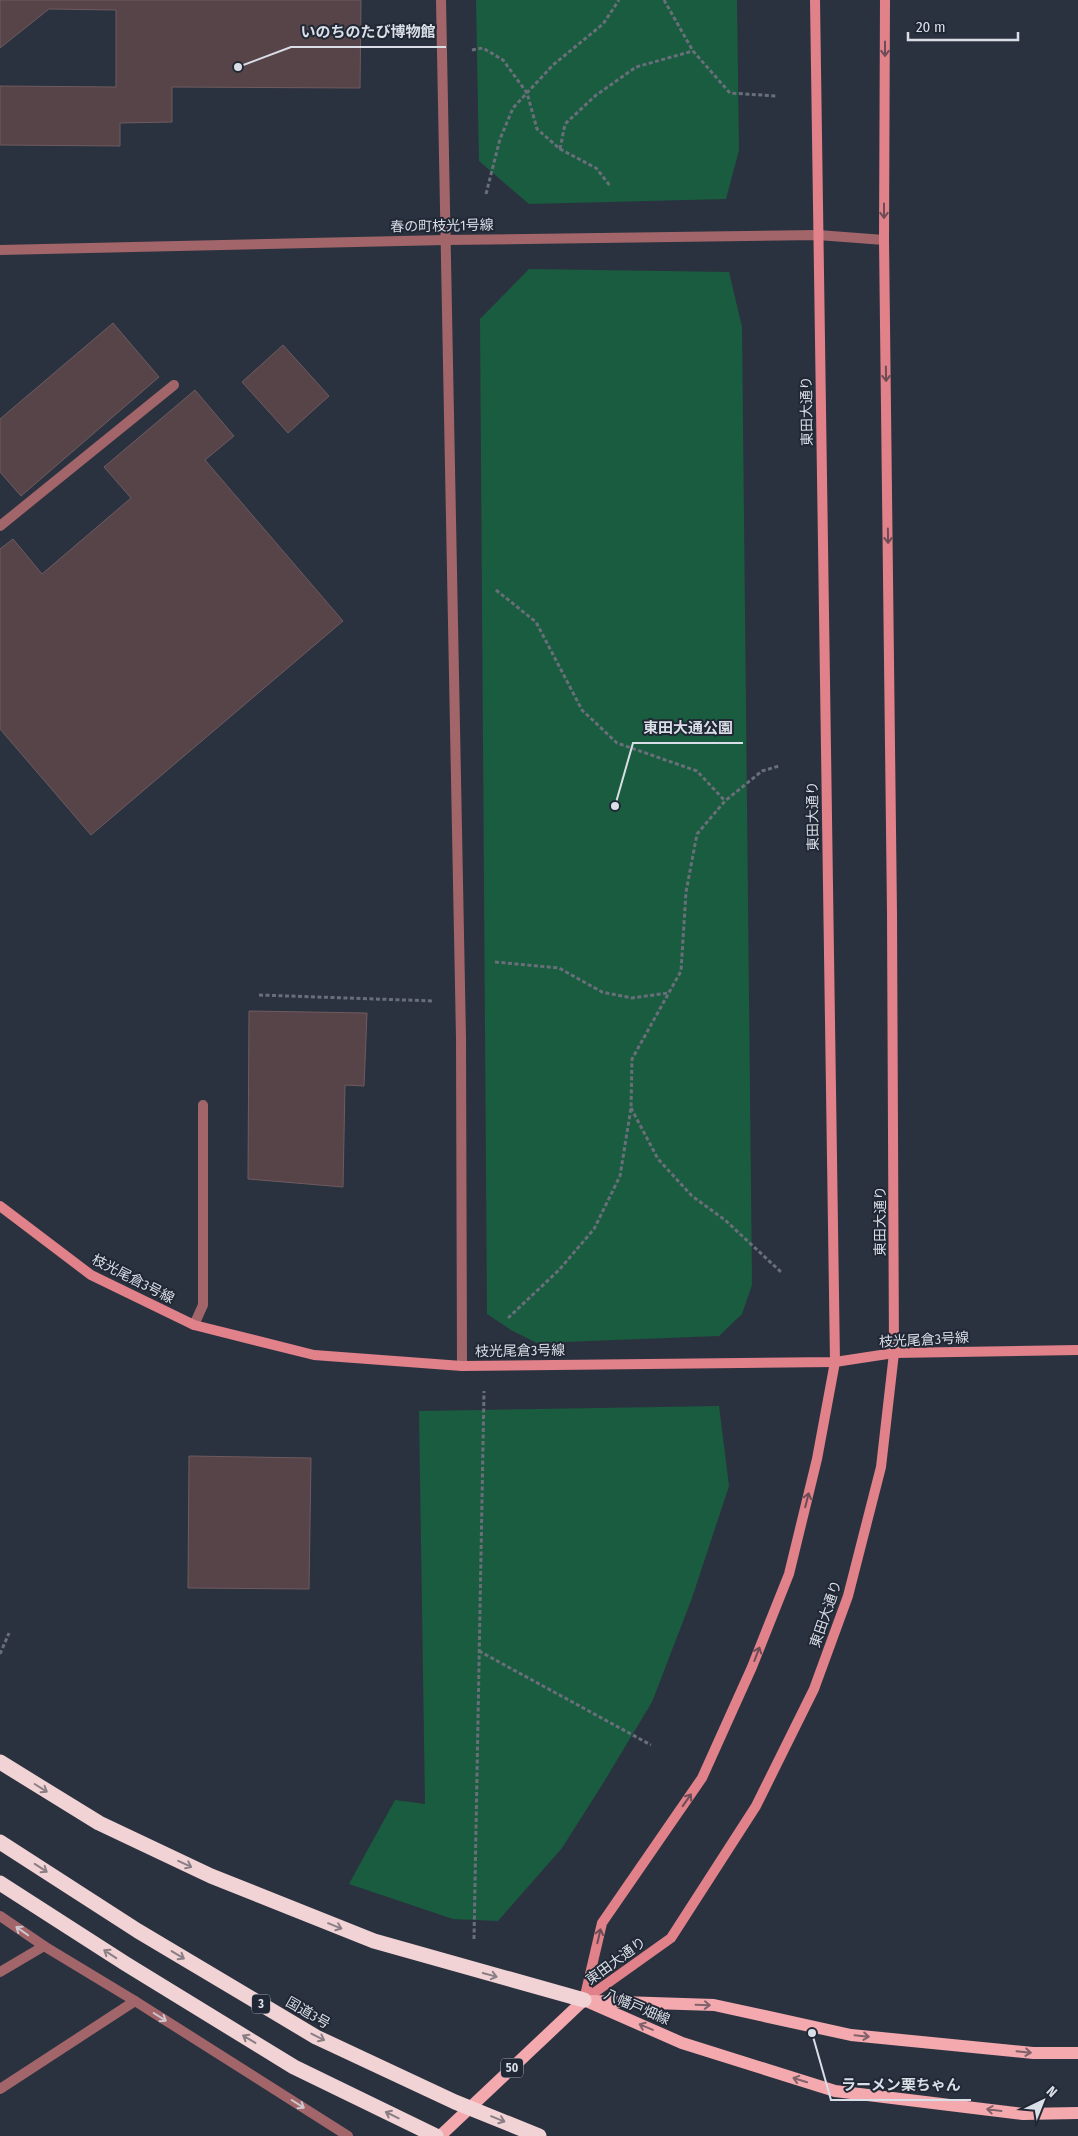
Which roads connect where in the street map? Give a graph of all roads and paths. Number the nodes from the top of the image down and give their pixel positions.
1 (441, 0) edge
2 (619, 0) edge
3 (664, 0) edge
4 (815, 0) edge
5 (885, 0) edge
6 (472, 50) dead end
7 (693, 51) junction
8 (527, 93) junction
9 (776, 96) dead end
10 (560, 149) junction
11 (611, 187) dead end
12 (486, 194) dead end
13 (818, 235) junction
14 (446, 240) junction
15 (884, 240) junction
16 (0, 250) edge
17 (174, 385) dead end
18 (0, 526) edge
19 (496, 590) dead end
20 (779, 766) dead end
21 (725, 801) junction
22 (495, 962) dead end
23 (669, 993) junction
24 (259, 995) dead end
25 (434, 1001) dead end
26 (203, 1105) dead end
27 (630, 1108) junction
28 (0, 1206) edge
29 (781, 1272) dead end
30 (508, 1318) dead end
31 (194, 1325) junction
32 (1078, 1350) edge
33 (894, 1353) junction
34 (835, 1362) junction
35 (462, 1366) junction
36 (484, 1391) dead end
37 (9, 1633) dead end
38 (480, 1651) junction
39 (0, 1654) edge
40 (651, 1745) dead end
41 (0, 1762) edge
42 (0, 1842) edge
43 (0, 1883) edge
44 (0, 1916) edge
45 (474, 1939) dead end
46 (44, 1946) junction
47 (0, 1972) edge
48 (584, 2000) junction
49 (135, 2001) junction
50 (1078, 2053) edge
51 (0, 2089) edge
52 (1078, 2113) edge
53 (348, 2136) edge
54 (436, 2136) edge
55 (440, 2136) edge
56 (539, 2136) edge

1 - 14 street
2 - 8 path
3 - 7 path
4 - 13 street, 東田大通り
5 -> 15 street, 東田大通り
6 - 8 path
7 - 9 path
7 - 10 path
8 - 10 path
8 - 12 path
10 - 11 path
13 - 14 street, 春の町枝光1号線
13 - 15 street, 春の町枝光1号線
13 - 34 street, 東田大通り
14 - 16 street, 春の町枝光1号線
14 - 35 street
15 -> 33 street, 東田大通り
17 - 18 street
19 - 21 path
20 - 21 path
21 - 23 path
22 - 23 path
23 - 27 path
24 - 25 path
26 - 31 street
27 - 29 path
27 - 30 path
28 - 31 street, 枝光尾倉3号線
31 - 35 street, 枝光尾倉3号線
32 - 33 street, 枝光尾倉3号線
33 - 34 street, 枝光尾倉3号線
33 - 48 street, 東田大通り
34 - 35 street, 枝光尾倉3号線
48 -> 34 street, 東田大通り
36 - 38 path
37 - 39 path
38 - 40 path
38 - 45 path
41 -> 48 highway
42 -> 56 highway, 国道3号 / 3, bridge
54 -> 43 highway
46 -> 44 street
46 - 47 street
46 - 49 street
48 -> 50 main road, 八幡戸畑線
52 -> 48 main road, 八幡戸畑線
48 - 55 main road, 50
49 - 51 street
49 -> 53 street

